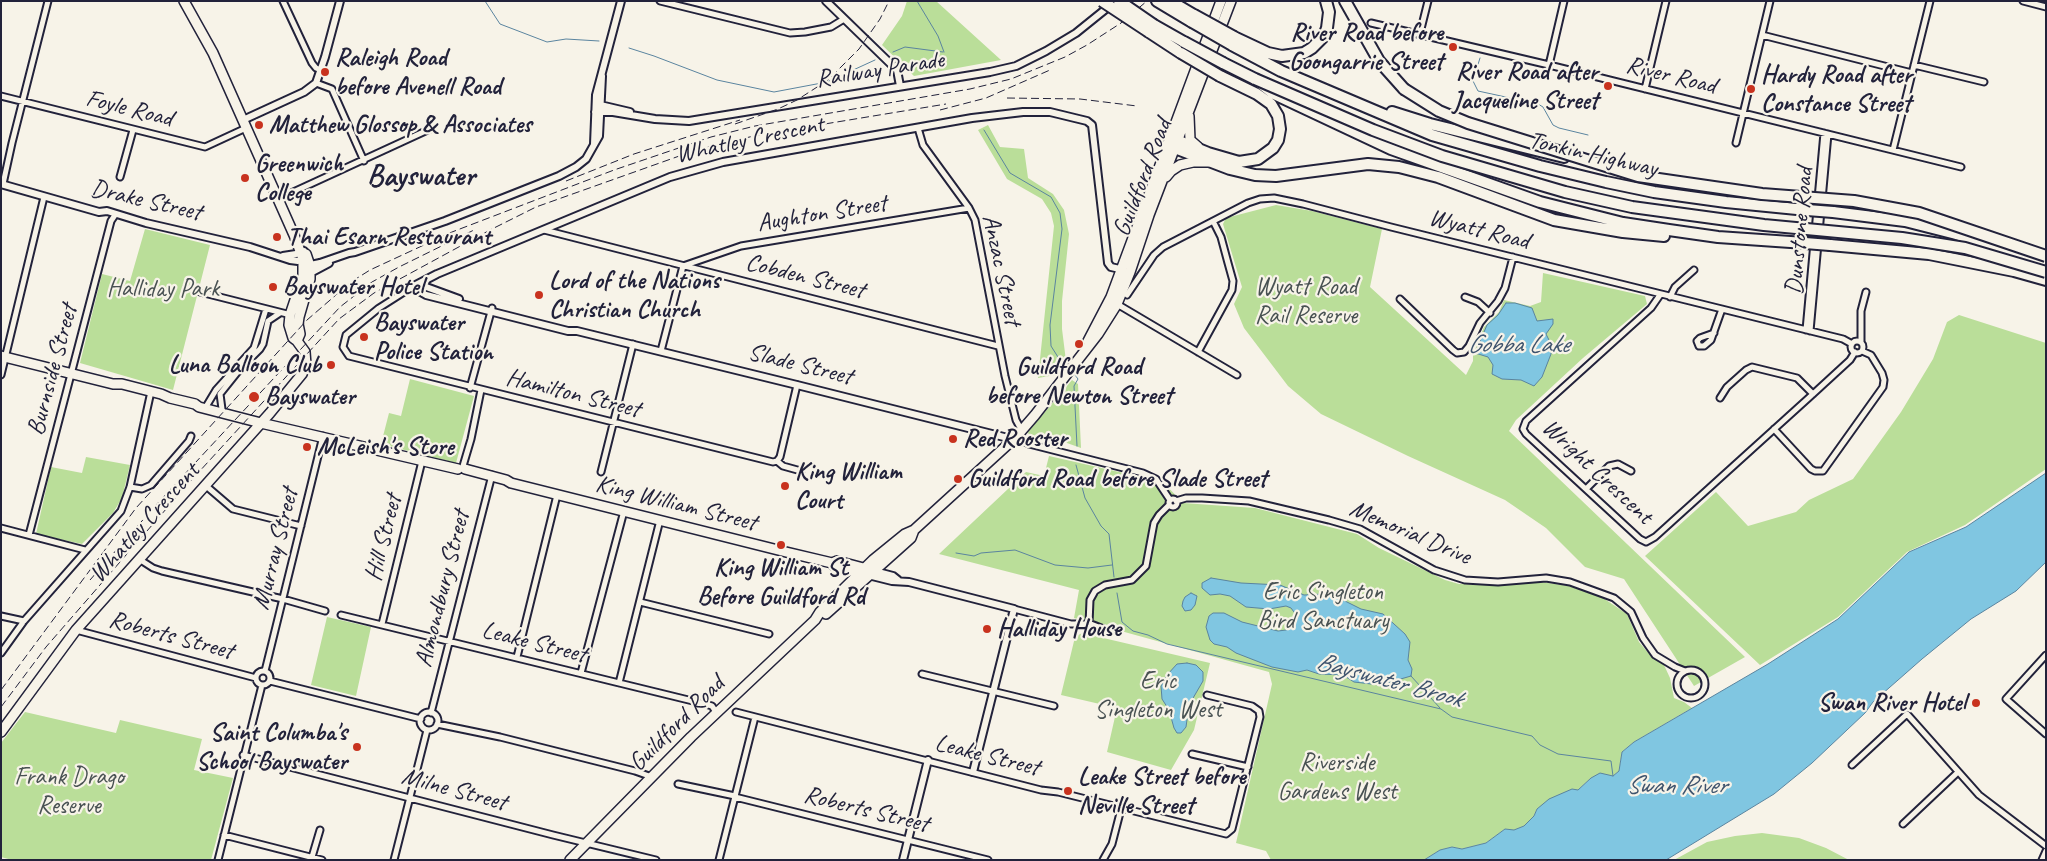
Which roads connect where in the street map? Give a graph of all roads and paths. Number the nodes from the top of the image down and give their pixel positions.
1 (48, 1) edge
2 (184, 1) edge
3 (283, 1) edge
4 (340, 1) edge
5 (621, 1) edge
6 (660, 1) edge
7 (826, 1) edge
8 (1102, 1) edge
9 (1114, 1) edge
10 (1119, 1) edge
11 (1157, 1) edge
12 (1221, 1) edge
13 (1231, 1) edge
14 (1326, 1) edge
15 (1345, 1) edge
16 (1428, 1) edge
17 (1564, 1) edge
18 (1666, 1) edge
19 (1770, 1) edge
20 (1930, 1) edge
21 (2023, 1) edge
22 (1170, 4) edge
23 (2046, 7) edge
24 (844, 19) junction
25 (1371, 23) dead end
26 (1151, 28) junction
27 (1420, 34) junction
28 (1762, 35) junction
29 (1233, 41) junction
30 (1549, 65) junction
31 (1914, 65) junction
32 (321, 70) junction
33 (1912, 73) junction
34 (1255, 79) junction
35 (1984, 82) dead end
36 (316, 83) junction
37 (900, 86) junction
38 (1645, 89) junction
39 (1336, 94) junction
40 (1, 96) edge
41 (23, 101) junction
42 (597, 108) junction
43 (1744, 113) junction
44 (1189, 114) junction
45 (245, 124) junction
46 (918, 128) junction
47 (430, 129) dead end
48 (133, 130) junction
49 (1826, 134) junction
50 (1172, 142) junction
51 (1736, 143) dead end
52 (1202, 150) junction
53 (1893, 150) junction
54 (364, 161) junction
55 (1213, 162) junction
56 (1961, 167) dead end
57 (1621, 170) junction
58 (120, 177) dead end
59 (2, 184) edge
60 (1160, 186) junction
61 (44, 197) junction
62 (278, 199) junction
63 (968, 208) junction
64 (115, 215) junction
65 (1213, 221) junction
66 (544, 230) junction
67 (1718, 237) junction
68 (2046, 256) edge
69 (1513, 257) junction
70 (305, 262) junction
71 (2046, 264) edge
72 (684, 266) junction
73 (1694, 270) dead end
74 (1125, 271) junction
75 (2046, 272) edge
76 (2046, 280) edge
77 (415, 285) junction
78 (200, 292) dead end
79 (1866, 292) dead end
80 (1128, 295) dead end
81 (1660, 295) junction
82 (1465, 297) dead end
83 (1670, 297) junction
84 (1400, 299) dead end
85 (1113, 302) junction
86 (266, 309) junction
87 (1722, 309) junction
88 (492, 310) junction
89 (280, 312) junction
90 (1490, 313) junction
91 (295, 316) junction
92 (1808, 331) junction
93 (1714, 333) dead end
94 (1860, 342) junction
95 (343, 344) joint
96 (633, 344) junction
97 (1852, 344) junction
98 (998, 346) junction
99 (1862, 350) junction
100 (661, 351) junction
101 (1198, 352) junction
102 (1854, 352) junction
103 (4, 357) edge
104 (72, 374) junction
105 (1, 375) edge
106 (1237, 375) dead end
107 (112, 384) junction
108 (797, 385) junction
109 (470, 388) junction
110 (481, 390) junction
111 (1813, 394) junction
112 (150, 396) junction
113 (170, 398) junction
114 (1720, 398) dead end
115 (195, 404) junction
116 (207, 405) junction
117 (222, 409) junction
118 (263, 421) junction
119 (615, 423) junction
120 (1774, 429) junction
121 (191, 436) dead end
122 (323, 436) junction
123 (1017, 436) junction
124 (422, 461) junction
125 (777, 461) junction
126 (462, 469) junction
127 (801, 471) dead end
128 (1631, 471) dead end
129 (602, 472) dead end
130 (491, 478) junction
131 (205, 485) junction
132 (130, 487) junction
133 (1586, 489) junction
134 (558, 495) junction
135 (1172, 502) junction
136 (624, 512) junction
137 (660, 520) junction
138 (301, 526) junction
139 (1, 528) edge
140 (29, 535) junction
141 (85, 550) junction
142 (139, 559) junction
143 (832, 563) junction
144 (842, 569) junction
145 (867, 572) junction
146 (841, 592) junction
147 (283, 599) junction
148 (640, 602) junction
149 (1014, 609) junction
150 (326, 611) dead end
151 (341, 615) dead end
152 (1, 616) edge
153 (816, 620) junction
154 (24, 621) junction
155 (382, 624) junction
156 (1089, 624) junction
157 (76, 630) junction
158 (1111, 632) dead end
159 (769, 634) dead end
160 (449, 641) junction
161 (1, 653) edge
162 (2046, 655) edge
163 (516, 657) junction
164 (266, 671) junction
165 (1685, 671) junction
166 (581, 673) junction
167 (922, 674) dead end
168 (256, 678) junction
169 (270, 681) junction
170 (619, 683) junction
171 (262, 685) junction
172 (994, 691) junction
173 (1207, 695) dead end
174 (1054, 706) dead end
175 (716, 712) junction
176 (736, 712) dead end
177 (431, 713) junction
178 (755, 717) junction
179 (420, 720) junction
180 (437, 724) junction
181 (427, 730) junction
182 (1, 732) edge
183 (2046, 734) edge
184 (1192, 754) dead end
185 (243, 755) junction
186 (928, 760) junction
187 (1852, 765) dead end
188 (1248, 767) junction
189 (973, 772) junction
190 (1957, 773) junction
191 (652, 777) junction
192 (678, 784) dead end
193 (735, 797) junction
194 (411, 798) junction
195 (1121, 809) junction
196 (1903, 824) dead end
197 (320, 830) dead end
198 (224, 835) junction
199 (908, 840) junction
200 (588, 843) junction
201 (2046, 846) edge
202 (2046, 851) edge
203 (312, 857) junction
204 (218, 860) edge
205 (322, 860) edge
206 (394, 860) edge
207 (570, 860) edge
208 (656, 860) edge
209 (719, 860) edge
210 (903, 860) edge
211 (988, 860) edge
212 (1103, 860) edge
213 (2042, 860) edge

1 - 41 street
2 - 45 main road
3 - 32 street
4 - 32 street
5 - 42 street
6 - 24 street
7 - 24 street
8 - 26 highway, bridge
9 - 37 street, Railway Parade
10 - 26 highway, Tonkin Highway, bridge
11 - 22 highway, Tonkin Highway
12 - 50 main road, Guildford Road
13 - 44 main road, Guildford Road
14 - 29 highway
15 - 57 highway, bridge
16 - 27 street
17 - 30 street
18 - 38 street
19 - 28 street
20 - 31 street
21 - 23 street
22 - 29 highway, Tonkin Highway, bridge
24 - 37 street
25 - 27 street, River Road
26 - 34 highway, Tonkin Highway, bridge
26 - 52 highway, bridge
27 - 30 street, River Road
28 - 33 street
28 - 43 street
29 - 39 highway, Tonkin Highway
30 - 38 street, River Road
31 - 33 street
31 - 35 street
32 - 36 street
33 - 53 street
34 - 67 highway, Tonkin Highway
34 - 75 highway, Tonkin Highway, bridge
36 - 45 street
36 - 54 street
37 - 42 street, Railway Parade
38 - 43 street, River Road
39 - 57 highway
39 - 71 highway, Tonkin Highway, bridge
40 - 41 street, Foyle Road
41 - 48 street, Foyle Road
41 - 59 street
42 - 70 street
43 - 49 street, River Road
43 - 51 street
44 - 50 main road, Guildford Road
44 - 52 main road
45 - 48 street, Foyle Road
45 - 62 main road
46 - 63 street, Anzac Street
46 - 66 street, Whatley Crescent
46 - 74 street, Whatley Crescent
47 - 54 street
48 - 58 street
49 - 53 street, River Road
49 - 92 street, Dunstone Road
50 - 52 highway
50 - 55 highway
50 - 60 main road, Guildford Road
50 - 74 main road, Guildford Road
53 - 56 street, River Road
54 - 62 street
55 - 60 main road
55 - 67 highway
57 - 68 highway, bridge
59 - 61 street, Drake Street
60 - 74 main road, Guildford Road
61 - 64 street, Drake Street
61 - 103 street
62 - 70 main road
63 - 72 street, Aughton Street
63 - 98 street, Anzac Street
64 - 70 street, Drake Street
64 - 104 street, Burnside Street
65 - 69 street, Wyatt Road
65 - 80 street, Wyatt Road
65 - 101 street
66 - 72 street, Cobden Street
66 - 77 street, Whatley Crescent
67 - 76 highway, Tonkin Highway, bridge
69 - 81 street, Wyatt Road
69 - 90 street
70 - 91 main road
70 - 91 main road
72 - 98 street, Cobden Street
72 - 100 street
73 - 83 street
74 - 85 main road, Guildford Road
77 - 88 street, Slade Street
77 - 95 street, Whatley Crescent
78 - 86 street
79 - 94 street
81 - 83 street, Wyatt Road
81 - 133 street, Wright Crescent
82 - 90 street
83 - 87 street, Wyatt Road
84 - 90 street
85 - 101 street
85 - 123 main road, Guildford Road
86 - 89 street
86 - 116 street
87 - 92 street, Wyatt Road
87 - 93 street
88 - 96 street, Slade Street
88 - 109 street
89 - 91 street
89 - 117 street
91 - 118 main road, Whatley Crescent
92 - 97 street, Wyatt Road
94 - 97 street
94 - 99 street
95 - 109 street, Hamilton Street
96 - 100 street, Slade Street
96 - 119 street
97 - 102 street
98 - 123 street, Anzac Street
99 - 102 street
99 - 120 street
100 - 108 street, Slade Street
101 - 106 street
102 - 111 street, Wright Crescent
103 - 104 main road
103 - 105 street
104 - 107 main road
104 - 140 street, Burnside Street
107 - 112 main road
107 - 113 main road
108 - 123 street, Slade Street
108 - 125 street
109 - 110 street, Hamilton Street
110 - 119 street, Hamilton Street
110 - 126 street
111 - 114 street
111 - 120 street, Wright Crescent
112 - 113 main road
112 - 132 street
113 - 115 main road
115 - 116 main road
115 - 118 main road
116 - 117 main road
117 - 118 main road
118 - 122 main road, King William Street
118 - 122 main road, King William Street
118 - 131 main road, Whatley Crescent
119 - 125 street, Hamilton Street
119 - 129 street
120 - 133 street, Wright Crescent
121 - 132 street
122 - 124 main road, King William Street
122 - 138 street, Murray Street
123 - 135 street, Slade Street
123 - 145 main road, Guildford Road
124 - 126 main road, King William Street
124 - 155 street, Hill Street
125 - 127 street, Hamilton Street
126 - 130 main road, King William Street
128 - 133 street
130 - 134 main road, King William Street
130 - 160 street, Almondbury Street
131 - 138 street
131 - 142 main road, Whatley Crescent
132 - 141 street
134 - 136 main road, King William Street
134 - 163 street
135 - 156 street
135 - 165 street, Memorial Drive
136 - 137 main road, King William Street
136 - 166 street
137 - 143 main road, King William Street
137 - 148 street
138 - 147 street, Murray Street
139 - 140 street
140 - 141 street
141 - 154 street
142 - 147 street
142 - 157 main road, Whatley Crescent
143 - 144 main road, King William Street
143 - 145 main road, King William Street
144 - 145 main road, King William Street
144 - 146 main road
145 - 146 main road, Guildford Road
145 - 149 street, King William Street
145 - 153 main road, Guildford Road
146 - 153 main road, Guildford Road
147 - 150 street
147 - 164 street, Murray Street
148 - 159 street
148 - 170 street
149 - 156 street, King William Street
149 - 172 street
151 - 155 street, Leake Street
152 - 154 street
153 - 175 main road, Guildford Road
154 - 161 street
155 - 160 street, Leake Street
156 - 158 street, King William Street
157 - 168 street, Roberts Street
157 - 182 main road, Whatley Crescent
160 - 163 street, Leake Street
160 - 177 street, Almondbury Street
162 - 183 street
163 - 166 street, Leake Street
164 - 168 street, Roberts Street
164 - 169 street, Roberts Street
165 - 165 street
166 - 170 street, Leake Street
167 - 172 street
168 - 171 street, Roberts Street
169 - 171 street
169 - 179 street
170 - 175 street, Leake Street
171 - 185 street
172 - 174 street
172 - 189 street
173 - 188 street
175 - 191 main road, Guildford Road
176 - 178 street, Leake Street
177 - 179 street
177 - 180 street
178 - 186 street, Leake Street
178 - 193 street
179 - 181 street
180 - 181 street
180 - 191 street
181 - 194 street
184 - 188 street
185 - 194 street, Milne Street
185 - 198 street
186 - 189 street, Leake Street
186 - 199 street
187 - 190 street
188 - 195 street, Leake Street
189 - 195 street, Leake Street
190 - 196 street
190 - 201 street
191 - 200 main road, Guildford Road
192 - 193 street, Roberts Street
193 - 199 street, Roberts Street
193 - 209 street
194 - 200 street, Milne Street
194 - 206 street
195 - 212 street
197 - 203 street
198 - 203 street
198 - 204 street
199 - 210 street
199 - 211 street, Roberts Street
200 - 207 main road, Guildford Road
200 - 208 street, Milne Street
202 - 213 street
203 - 205 street

